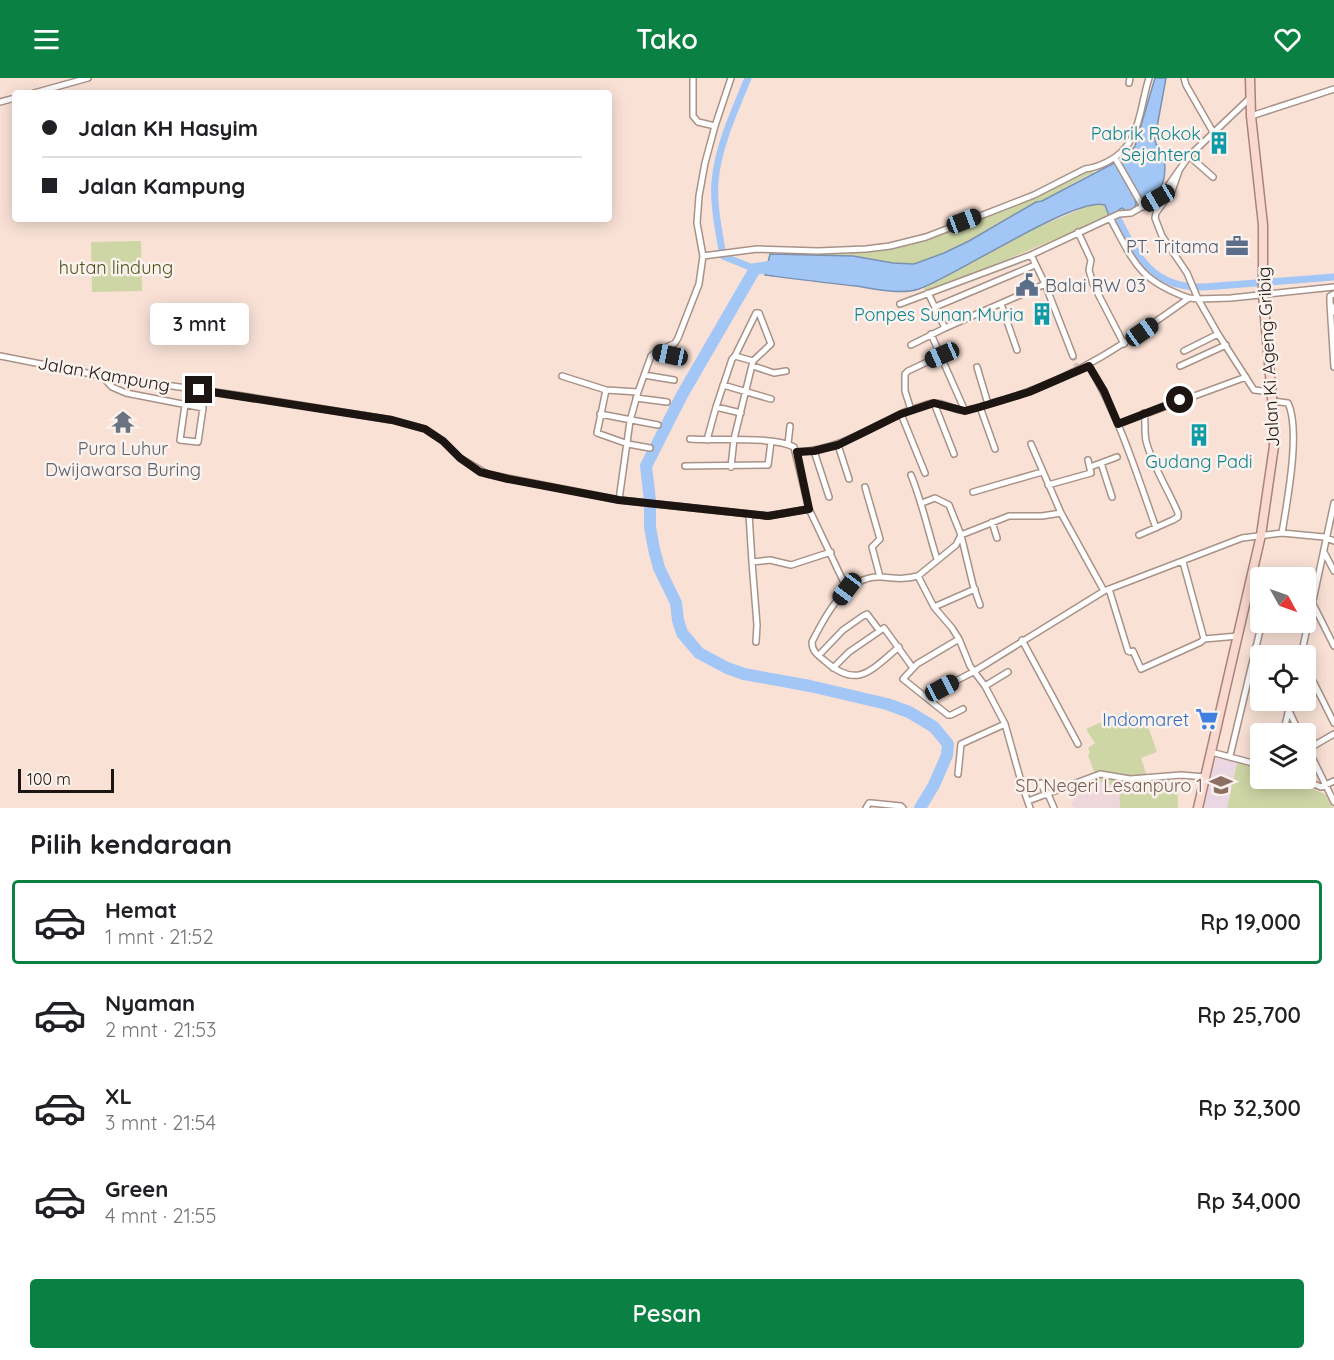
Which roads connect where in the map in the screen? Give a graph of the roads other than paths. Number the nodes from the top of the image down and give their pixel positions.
1 (88, 78) edge
2 (693, 78) edge
3 (731, 78) edge
4 (1149, 78) edge
5 (1184, 78) edge
6 (1250, 78) edge
7 (45, 90) edge
8 (1334, 90) edge
9 (1250, 98) junction
10 (1251, 116) junction
11 (715, 126) junction
12 (1213, 132) junction
13 (1190, 156) junction
14 (1116, 160) junction
15 (1182, 165) junction
16 (1213, 177) dead end
17 (1141, 204) junction
18 (1111, 217) junction
19 (1078, 232) junction
20 (1031, 255) junction
21 (703, 256) junction
22 (1035, 265) junction
23 (1045, 284) junction
24 (1334, 286) edge
25 (928, 294) junction
26 (1264, 294) junction
27 (1334, 294) edge
28 (1198, 297) junction
29 (1189, 298) junction
30 (1330, 303) junction
31 (900, 304) dead end
32 (1001, 304) junction
33 (935, 307) junction
34 (1334, 312) edge
35 (945, 328) junction
36 (931, 334) junction
37 (1218, 334) junction
38 (1124, 344) junction
39 (911, 345) dead end
40 (1226, 345) junction
41 (1017, 350) dead end
42 (1184, 351) dead end
43 (656, 352) junction
44 (942, 355) junction
45 (0, 356) edge
46 (735, 356) junction
47 (1073, 356) tunnel mouth
48 (684, 358) dead end
49 (753, 363) junction
50 (1089, 366) junction
51 (1180, 366) dead end
52 (977, 367) dead end
53 (1334, 367) edge
54 (786, 371) dead end
55 (644, 375) junction
56 (102, 376) junction
57 (562, 376) dead end
58 (1246, 377) junction
59 (674, 380) dead end
60 (723, 385) junction
61 (1271, 388) junction
62 (606, 390) junction
63 (746, 392) junction
64 (637, 395) junction
65 (771, 399) dead end
66 (1272, 401) junction
67 (667, 402) dead end
68 (934, 403) junction
69 (988, 404) junction
70 (185, 405) junction
71 (716, 407) junction
72 (980, 407) junction
73 (911, 410) junction
74 (965, 411) junction
75 (741, 413) junction
76 (1144, 413) junction
77 (600, 414) junction
78 (901, 414) junction
79 (630, 421) junction
80 (1118, 424) junction
81 (658, 425) dead end
82 (790, 426) dead end
83 (690, 439) dead end
84 (734, 439) junction
85 (707, 440) junction
86 (771, 441) junction
87 (628, 444) junction
88 (788, 444) junction
89 (1031, 444) dead end
90 (838, 445) junction
91 (650, 448) dead end
92 (995, 448) dead end
93 (814, 451) junction
94 (797, 452) junction
95 (954, 454) dead end
96 (1117, 457) dead end
97 (1101, 463) junction
98 (685, 466) dead end
99 (731, 466) junction
100 (1042, 472) junction
101 (925, 473) dead end
102 (911, 474) dead end
103 (849, 479) dead end
104 (1048, 485) junction
105 (865, 487) dead end
106 (973, 492) dead end
107 (829, 497) dead end
108 (1112, 497) dead end
109 (619, 500) junction
110 (922, 503) junction
111 (1334, 503) edge
112 (809, 509) junction
113 (1060, 513) junction
114 (749, 514) junction
115 (992, 522) junction
116 (1156, 528) junction
117 (1282, 533) junction
118 (961, 535) junction
119 (1139, 535) dead end
120 (1261, 535) junction
121 (997, 538) dead end
122 (1331, 540) edge
123 (831, 552) junction
124 (1324, 552) junction
125 (938, 560) junction
126 (752, 562) junction
127 (1184, 562) junction
128 (1334, 572) edge
129 (918, 576) junction
130 (880, 577) junction
131 (1316, 586) edge
132 (847, 589) junction
133 (975, 589) junction
134 (1107, 590) junction
135 (980, 605) dead end
136 (934, 607) junction
137 (1316, 611) edge
138 (879, 630) junction
139 (1259, 633) edge
140 (1238, 636) junction
141 (959, 639) junction
142 (1204, 639) junction
143 (1022, 640) junction
144 (756, 642) dead end
145 (1334, 646) edge
146 (899, 647) junction
147 (819, 655) junction
148 (833, 668) junction
149 (913, 668) junction
150 (973, 672) junction
151 (1008, 672) dead end
152 (985, 686) junction
153 (1316, 687) edge
154 (927, 696) junction
155 (963, 710) dead end
156 (1334, 723) edge
157 (1005, 724) junction
158 (1334, 734) edge
159 (1316, 742) edge
160 (1078, 744) dead end
161 (1211, 752) junction
162 (1230, 756) junction
163 (1250, 762) edge
164 (1316, 767) edge
165 (958, 774) dead end
166 (1205, 777) junction
167 (1334, 781) edge
168 (1041, 783) dead end
169 (1316, 785) edge
170 (1325, 786) junction
171 (1047, 795) junction
172 (1028, 801) junction
173 (1334, 802) edge
174 (866, 808) edge
175 (903, 808) edge
176 (1030, 808) edge
177 (1054, 808) edge
178 (1198, 808) edge

1 - 7 street
2 - 11 street
3 - 11 street
4 - 14 street
5 - 12 street
6 - 9 main road, Jalan Ki Ageng Gribig
8 - 10 street
9 - 10 main road, Jalan Ki Ageng Gribig
9 - 12 street
10 - 26 main road, Jalan Ki Ageng Gribig
11 - 21 street
12 - 13 street
13 - 15 street
13 - 16 street
14 - 17 street
14 - 21 street
15 - 17 street
15 - 28 street
17 - 18 street
18 - 19 street
18 - 29 street
19 - 20 street
19 - 38 street
20 - 22 street
20 - 25 street
21 - 43 street
22 - 23 street
22 - 33 street
23 - 32 street
23 - 47 street
24 - 26 street
25 - 31 street
25 - 33 street
26 - 28 street
26 - 61 main road, Jalan Ki Ageng Gribig
27 - 30 street
28 - 29 street
28 - 37 street
29 - 38 street
30 - 34 street
30 - 53 street
32 - 35 street
32 - 41 street
33 - 35 street
35 - 36 street
36 - 39 street
36 - 44 street
37 - 40 street
37 - 42 street
38 - 50 street
40 - 51 street
40 - 58 street
43 - 48 street
43 - 55 street
44 - 73 street
44 - 74 street
45 - 56 street, Jalan Kampung
46 - 49 street
46 - 49 street
46 - 60 street
49 - 54 street
49 - 63 street
50 - 69 street
50 - 80 street
52 - 69 street
55 - 59 street
55 - 64 street
56 - 70 street
56 - 109 street, Jalan Kampung
57 - 62 street
58 - 61 street
58 - 76 street
60 - 63 street
60 - 71 street
61 - 66 main road, Jalan Ki Ageng Gribig
62 - 64 street
62 - 77 street
63 - 65 street
63 - 75 street
64 - 67 street
64 - 79 street
66 - 117 street
66 - 120 main road, Jalan Ki Ageng Gribig
68 - 73 street
68 - 74 street
68 - 95 street
69 - 72 street
70 - 70 street
71 - 75 street
71 - 85 street
72 - 74 street
72 - 92 street
73 - 78 street
75 - 84 street
76 - 80 street
76 - 116 street
77 - 79 street
77 - 87 street
78 - 90 street
78 - 101 street
79 - 81 street
79 - 87 street
80 - 116 street
82 - 88 street
83 - 85 street
84 - 85 street
84 - 86 street
84 - 99 street
86 - 88 street
86 - 99 street
87 - 91 street
87 - 109 street
88 - 94 street
89 - 100 street
90 - 93 street
90 - 103 street
93 - 94 street
93 - 107 street
94 - 112 street
96 - 97 street
97 - 104 street
97 - 108 street
98 - 99 street
100 - 104 street
100 - 106 street
102 - 110 street
104 - 113 street
105 - 130 street
109 - 114 street, Jalan Kampung
110 - 118 street
110 - 125 street
111 - 122 street
112 - 114 street, Jalan Kampung
112 - 123 street
113 - 115 street
113 - 134 street
114 - 126 street
115 - 118 street
115 - 121 street
116 - 119 street
117 - 120 street
117 - 122 street
118 - 125 street
118 - 133 street
120 - 127 street
120 - 140 main road, Jalan Ki Ageng Gribig
122 - 124 street
123 - 126 street
123 - 132 street
124 - 128 street
124 - 131 street
125 - 129 street
126 - 144 street
127 - 134 street
127 - 142 street
129 - 130 street
129 - 136 street
130 - 132 street
132 - 147 street
133 - 135 street
133 - 136 street
134 - 142 street
134 - 143 street
136 - 141 street
137 - 145 street
138 - 146 street
138 - 147 street
138 - 148 street
139 - 162 street
140 - 142 street
140 - 161 main road, Jalan Ki Ageng Gribig
141 - 149 street
141 - 150 street
143 - 150 street
143 - 160 street
146 - 148 street
146 - 149 street
147 - 148 street
149 - 154 street
150 - 152 street
150 - 154 street
151 - 152 street
152 - 157 street
153 - 156 street
154 - 155 street
157 - 165 street
157 - 172 street
158 - 159 street
161 - 162 street
161 - 166 main road, Jalan Ki Ageng Gribig
162 - 163 street
164 - 170 street
166 - 171 street
166 - 178 main road, Jalan Ki Ageng Gribig
167 - 170 street
168 - 171 street
169 - 170 street
170 - 173 street
171 - 172 street
171 - 177 street
172 - 176 street
174 - 175 street

